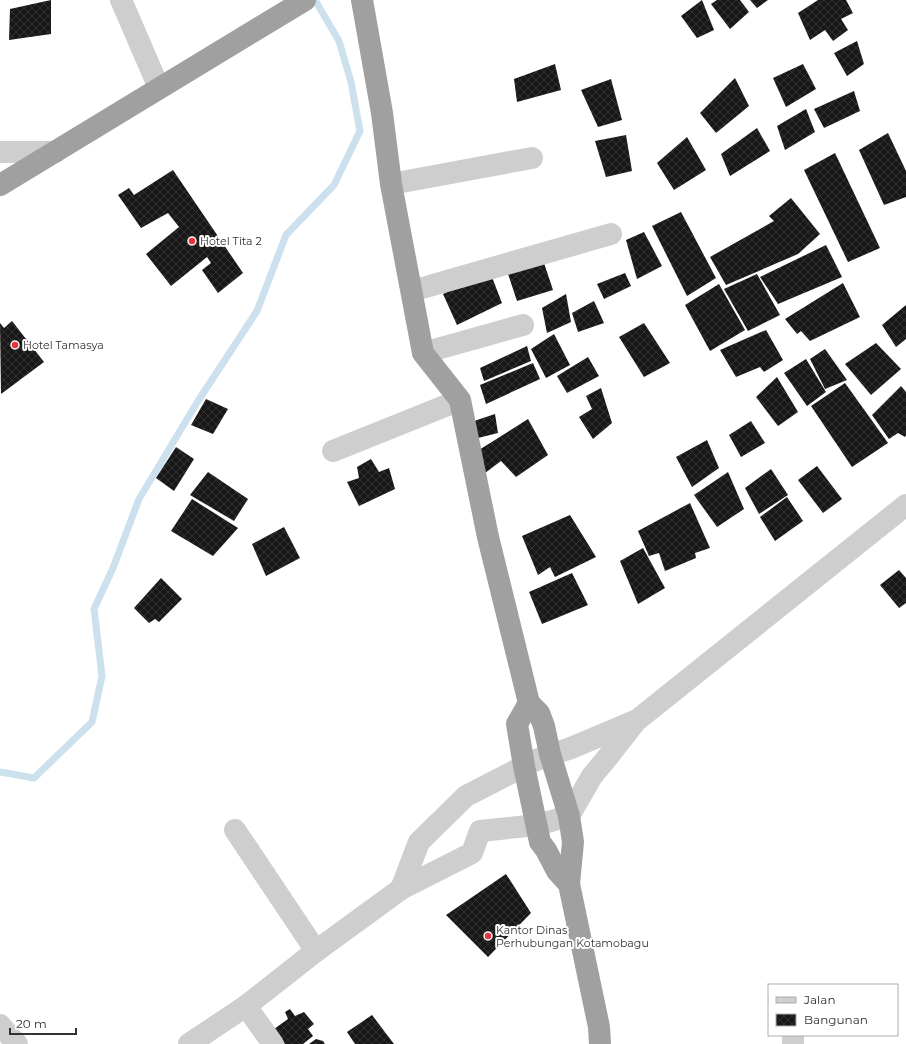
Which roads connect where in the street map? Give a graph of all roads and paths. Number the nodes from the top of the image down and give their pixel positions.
1 (121, 0) edge
2 (305, 0) edge
3 (362, 0) edge
4 (159, 88) junction
5 (0, 152) edge
6 (54, 152) junction
7 (532, 158) dead end
8 (391, 184) junction
9 (0, 185) edge
10 (611, 234) dead end
11 (412, 291) junction
12 (523, 325) dead end
13 (423, 353) junction
14 (460, 400) junction
15 (333, 451) dead end
16 (906, 505) edge
17 (529, 703) junction
18 (636, 721) junction
19 (550, 754) junction
20 (524, 766) junction
21 (569, 816) junction
22 (537, 825) junction
23 (235, 830) dead end
24 (569, 884) junction
25 (401, 889) junction
26 (316, 951) junction
27 (246, 1006) junction
28 (0, 1025) edge
29 (17, 1044) edge
30 (189, 1044) edge
31 (273, 1044) edge
32 (600, 1044) edge

1 - 4 street
2 - 4 highway
3 - 8 highway
4 - 6 highway
5 - 6 street
6 - 9 highway
7 - 8 street
8 - 11 highway
10 - 11 street
11 - 13 highway
12 - 13 street
13 - 14 highway
14 - 15 street
14 - 17 highway
16 - 18 street
17 - 19 highway
17 - 20 highway
18 - 19 street
18 - 21 street
19 - 20 street
19 - 21 highway
20 - 22 highway
20 - 25 street
21 - 22 street
21 - 24 highway
22 - 24 highway
22 - 25 street
23 - 26 street
24 - 32 highway
25 - 26 street
26 - 27 street
27 - 30 street
27 - 31 street
28 - 29 street

